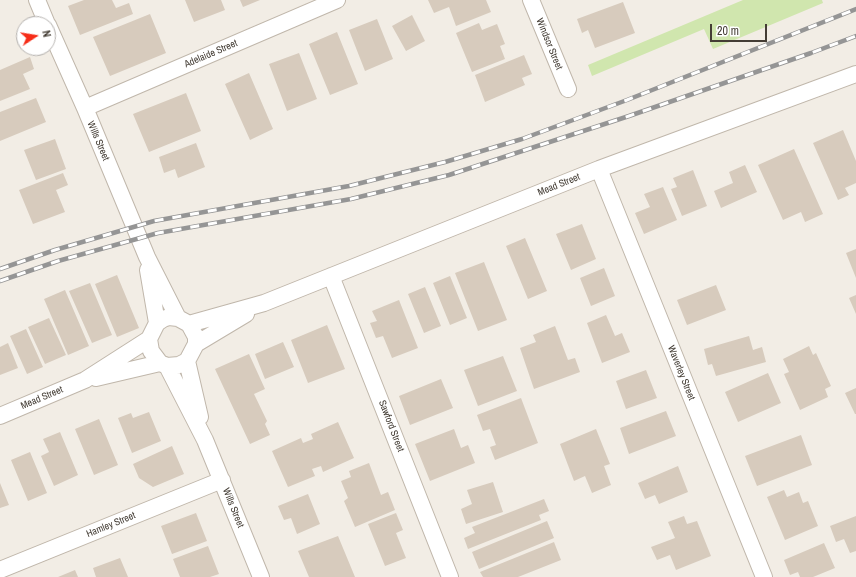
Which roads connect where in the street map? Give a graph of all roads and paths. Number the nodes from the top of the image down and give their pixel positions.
1 (37, 0) edge
2 (337, 0) edge
3 (531, 0) edge
4 (44, 16) edge
5 (56, 43) edge
6 (856, 74) edge
7 (568, 89) dead end
8 (85, 108) junction
9 (599, 169) junction
10 (147, 257) junction
11 (331, 276) junction
12 (264, 303) junction
13 (183, 321) junction
14 (157, 323) junction
15 (149, 338) junction
16 (196, 344) junction
17 (187, 361) junction
18 (163, 365) junction
19 (85, 380) junction
20 (0, 416) edge
21 (205, 440) junction
22 (222, 480) junction
23 (0, 570) edge
24 (261, 577) edge
25 (450, 577) edge
26 (764, 577) edge

1 - 4 street, Wills Street
2 - 8 street, Adelaide Street
3 - 7 street, Windsor Street
5 - 8 street, Wills Street
6 - 9 street, Mead Street
8 - 10 street, Wills Street
9 - 11 street, Mead Street
9 - 26 street, Waverley Street
10 - 13 street, Wills Street
10 - 14 street, Wills Street
11 - 12 street, Mead Street
11 - 25 street, Sawford Street
12 - 13 street, Mead Street
12 - 16 street, Mead Street
13 - 14 street
13 - 16 street
14 - 15 street
15 - 18 street
15 - 19 street, Mead Street
16 - 17 street
17 - 18 street
17 - 21 street, Wills Street
18 - 19 street, Mead Street
18 - 21 street, Wills Street
19 - 20 street, Mead Street
21 - 22 street, Wills Street
22 - 23 street, Hamley Street
22 - 24 street, Wills Street

